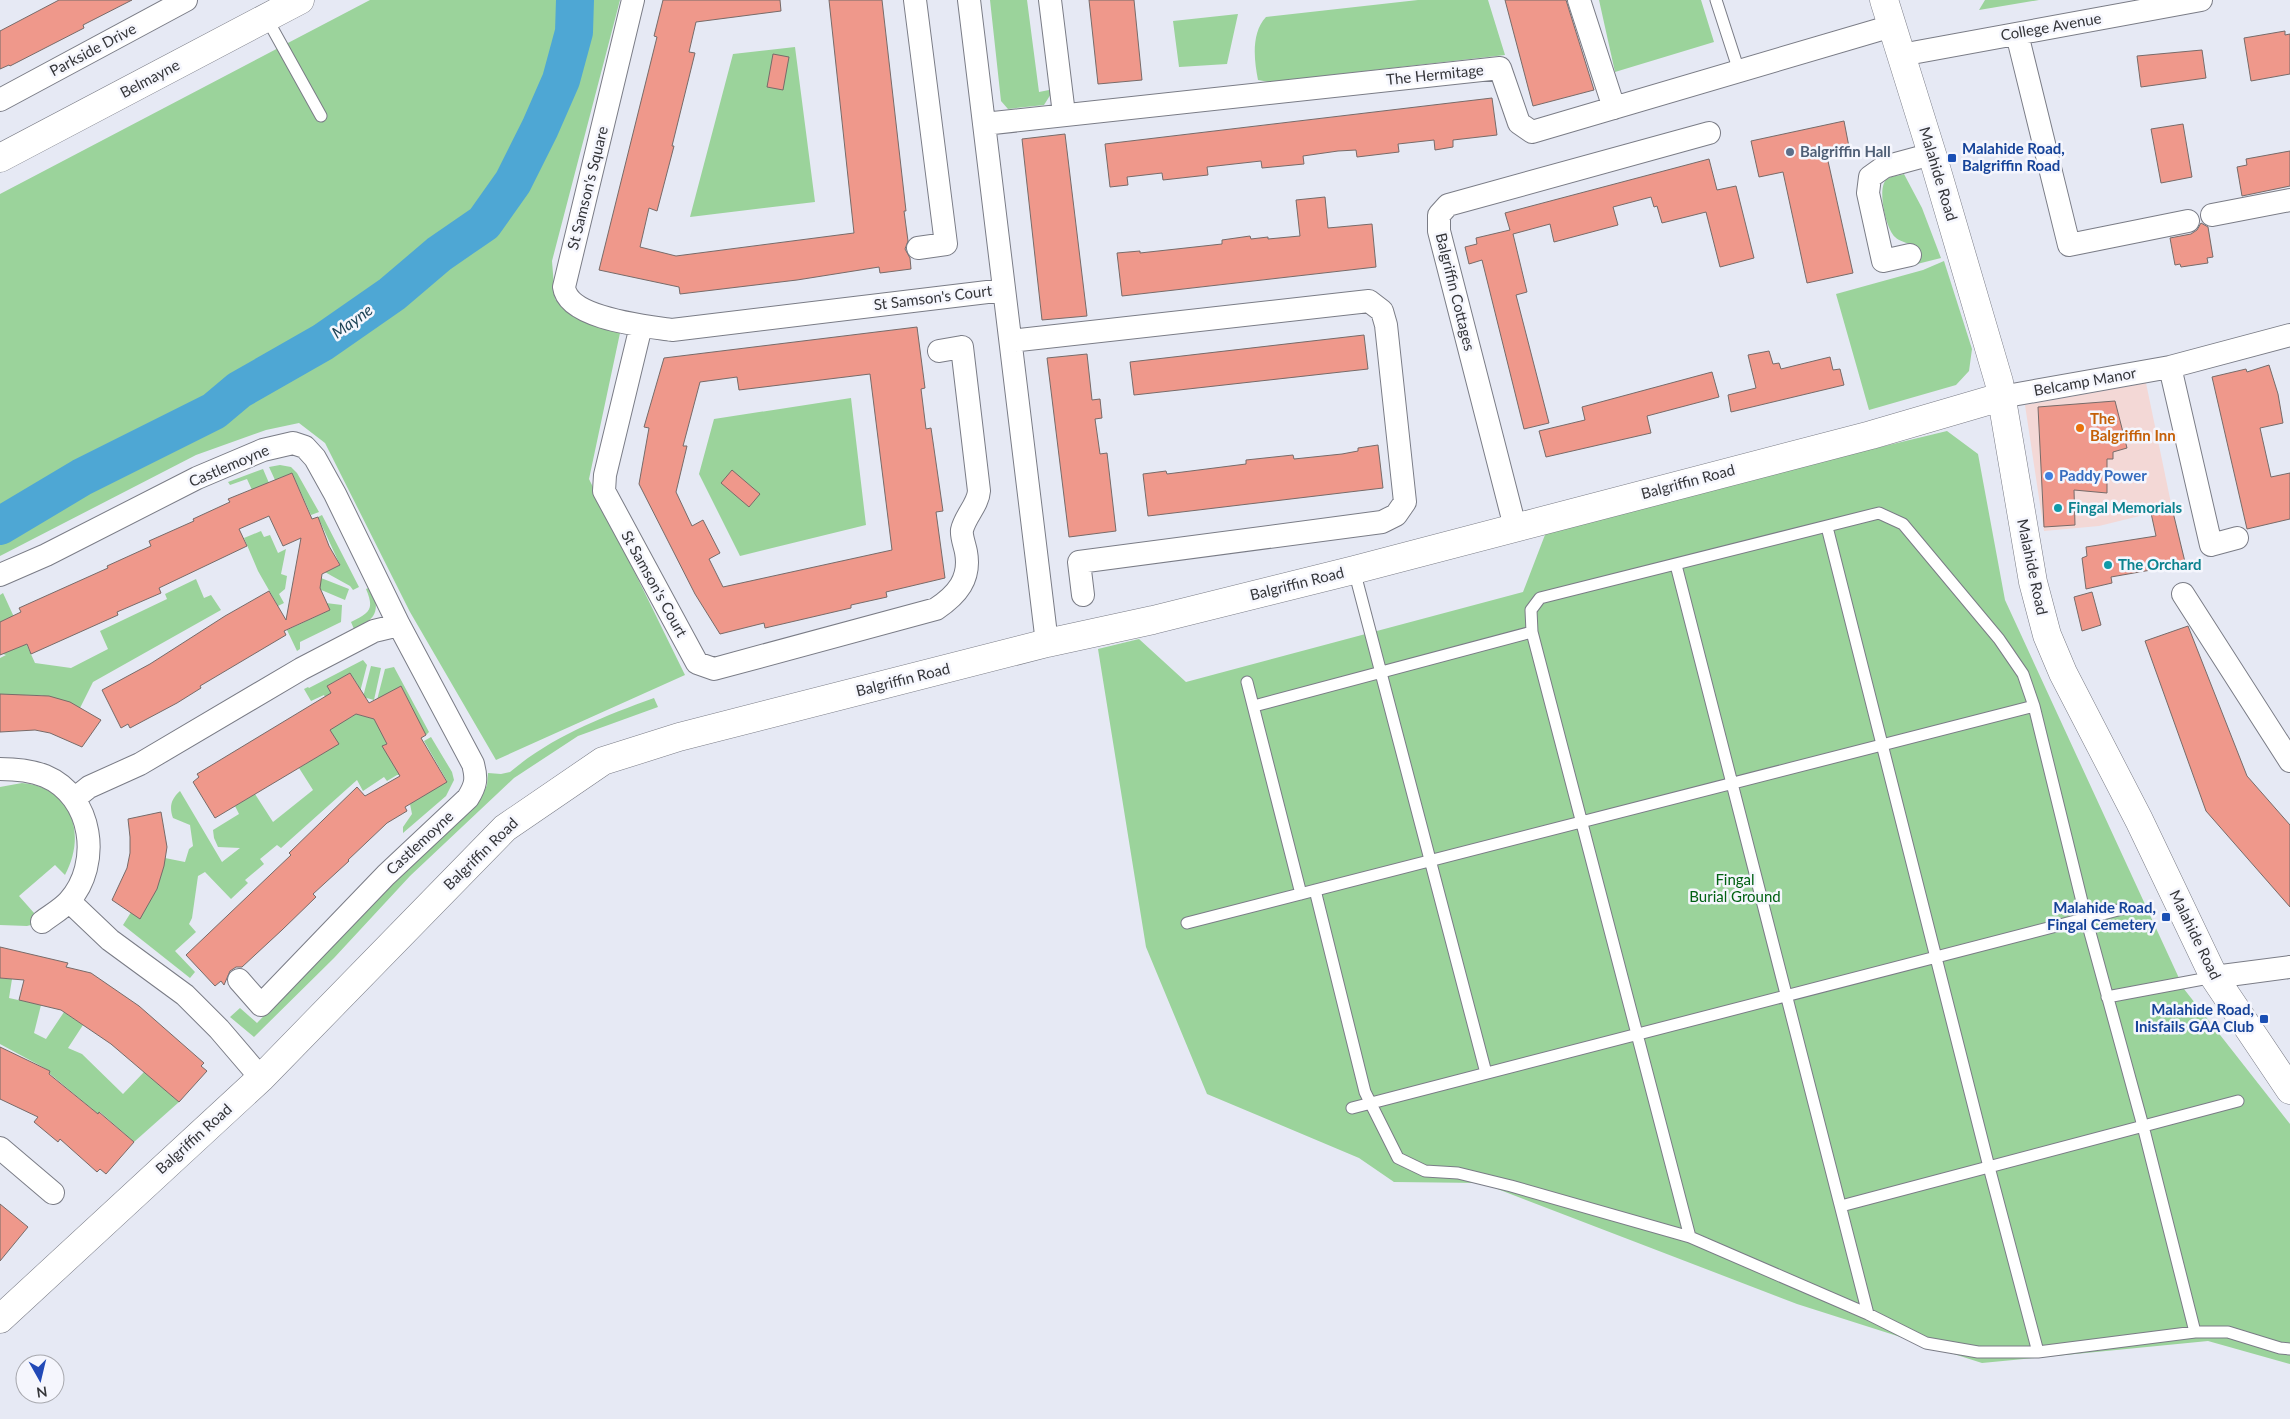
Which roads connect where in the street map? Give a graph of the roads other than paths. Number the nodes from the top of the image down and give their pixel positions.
1 (186, 0) edge
2 (633, 0) edge
3 (915, 0) edge
4 (969, 0) edge
5 (1050, 0) edge
6 (1579, 0) edge
7 (1716, 0) edge
8 (1884, 0) edge
9 (2201, 0) edge
10 (280, 7) edge
11 (2094, 9) edge
12 (1892, 26) junction
13 (2017, 34) junction
14 (1901, 55) junction
15 (1739, 71) junction
16 (0, 100) edge
17 (1614, 108) junction
18 (1064, 114) junction
19 (321, 116) dead end
20 (984, 124) junction
21 (1709, 133) dead end
22 (1932, 154) junction
23 (0, 158) edge
24 (2290, 200) edge
25 (2212, 215) dead end
26 (2188, 221) dead end
27 (918, 248) dead end
28 (1910, 255) dead end
29 (1004, 290) junction
30 (641, 326) junction
31 (2290, 336) edge
32 (1011, 341) junction
33 (939, 351) dead end
34 (2170, 367) junction
35 (2001, 397) junction
36 (1515, 527) junction
37 (1827, 527) junction
38 (2237, 538) dead end
39 (1676, 565) junction
40 (1354, 570) junction
41 (0, 575) edge
42 (2183, 594) dead end
43 (1083, 596) dead end
44 (399, 625) junction
45 (1532, 632) junction
46 (1047, 643) junction
47 (1381, 671) junction
48 (1246, 682) dead end
49 (1254, 706) junction
50 (2034, 706) junction
51 (1882, 744) junction
52 (2290, 761) edge
53 (0, 769) edge
54 (1732, 783) junction
55 (74, 799) junction
56 (1581, 822) junction
57 (1431, 860) junction
58 (1315, 890) junction
59 (1302, 894) junction
60 (69, 901) junction
61 (2126, 908) dead end
62 (2086, 918) junction
63 (42, 922) dead end
64 (1187, 923) dead end
65 (1936, 957) junction
66 (2290, 967) edge
67 (2214, 977) junction
68 (239, 980) dead end
69 (1787, 995) junction
70 (2107, 997) junction
71 (1636, 1034) junction
72 (1486, 1073) junction
73 (262, 1078) junction
74 (2290, 1090) edge
75 (2238, 1101) dead end
76 (1370, 1103) junction
77 (1352, 1108) dead end
78 (2143, 1126) junction
79 (0, 1148) edge
80 (1989, 1167) junction
81 (53, 1193) dead end
82 (1841, 1206) junction
83 (1690, 1237) junction
84 (1868, 1314) junction
85 (0, 1319) edge
86 (2196, 1332) junction
87 (2290, 1349) edge
88 (2038, 1352) junction

1 - 16 street, Parkside Drive
2 - 30 street, St Samson's Square
3 - 27 street
4 - 20 street
5 - 18 street
6 - 17 street
7 - 15 lane
8 - 12 main road, Malahide Road
9 - 11 street, College Avenue
10 - 19 lane
10 - 23 main road, Belmayne
11 - 13 street, College Avenue
12 - 14 main road, Malahide Road
12 - 15 street, The Hermitage
13 - 14 street, College Avenue
13 - 26 street
14 - 22 main road, Malahide Road
15 - 17 street, The Hermitage
17 - 18 street, The Hermitage
18 - 20 street, The Hermitage
20 - 29 street
21 - 36 street, Balgriffin Cottages
22 - 28 street
22 - 35 main road, Malahide Road
24 - 25 street
29 - 30 street, St Samson's Court
29 - 32 street
30 - 33 street, St Samson's Court
31 - 34 street, Belcamp Manor
32 - 43 street
32 - 46 street
34 - 35 street, Belcamp Manor
34 - 38 street
35 - 36 main road, Balgriffin Road
35 - 67 main road, Malahide Road
36 - 40 main road, Balgriffin Road
37 - 39 lane
37 - 50 lane
37 - 51 lane
39 - 45 lane
39 - 54 lane
40 - 46 main road, Balgriffin Road
40 - 47 lane
41 - 44 street, Castlemoyne
42 - 52 street
44 - 55 street
44 - 68 street, Castlemoyne
45 - 47 lane
45 - 56 lane
46 - 73 main road, Balgriffin Road
47 - 49 lane
47 - 57 lane
48 - 49 lane
49 - 59 lane
50 - 51 lane
50 - 62 lane
51 - 54 lane
51 - 65 lane
53 - 55 street
54 - 56 lane
54 - 69 lane
55 - 60 street
56 - 57 lane
56 - 71 lane
57 - 58 lane
57 - 72 lane
58 - 59 lane
58 - 76 lane
59 - 64 lane
60 - 63 street
60 - 73 street
61 - 62 lane
62 - 65 lane
62 - 70 lane
65 - 69 lane
65 - 80 lane
66 - 67 street
67 - 70 lane
67 - 74 main road, Malahide Road
69 - 71 lane
69 - 82 lane
70 - 78 lane
71 - 72 lane
71 - 83 lane
72 - 76 lane
73 - 85 main road, Balgriffin Road
75 - 78 lane
76 - 77 lane
76 - 83 lane
78 - 80 lane
78 - 86 lane
79 - 81 street
80 - 82 lane
80 - 88 lane
82 - 84 lane
83 - 84 lane
84 - 88 lane
86 - 87 lane
86 - 88 lane

